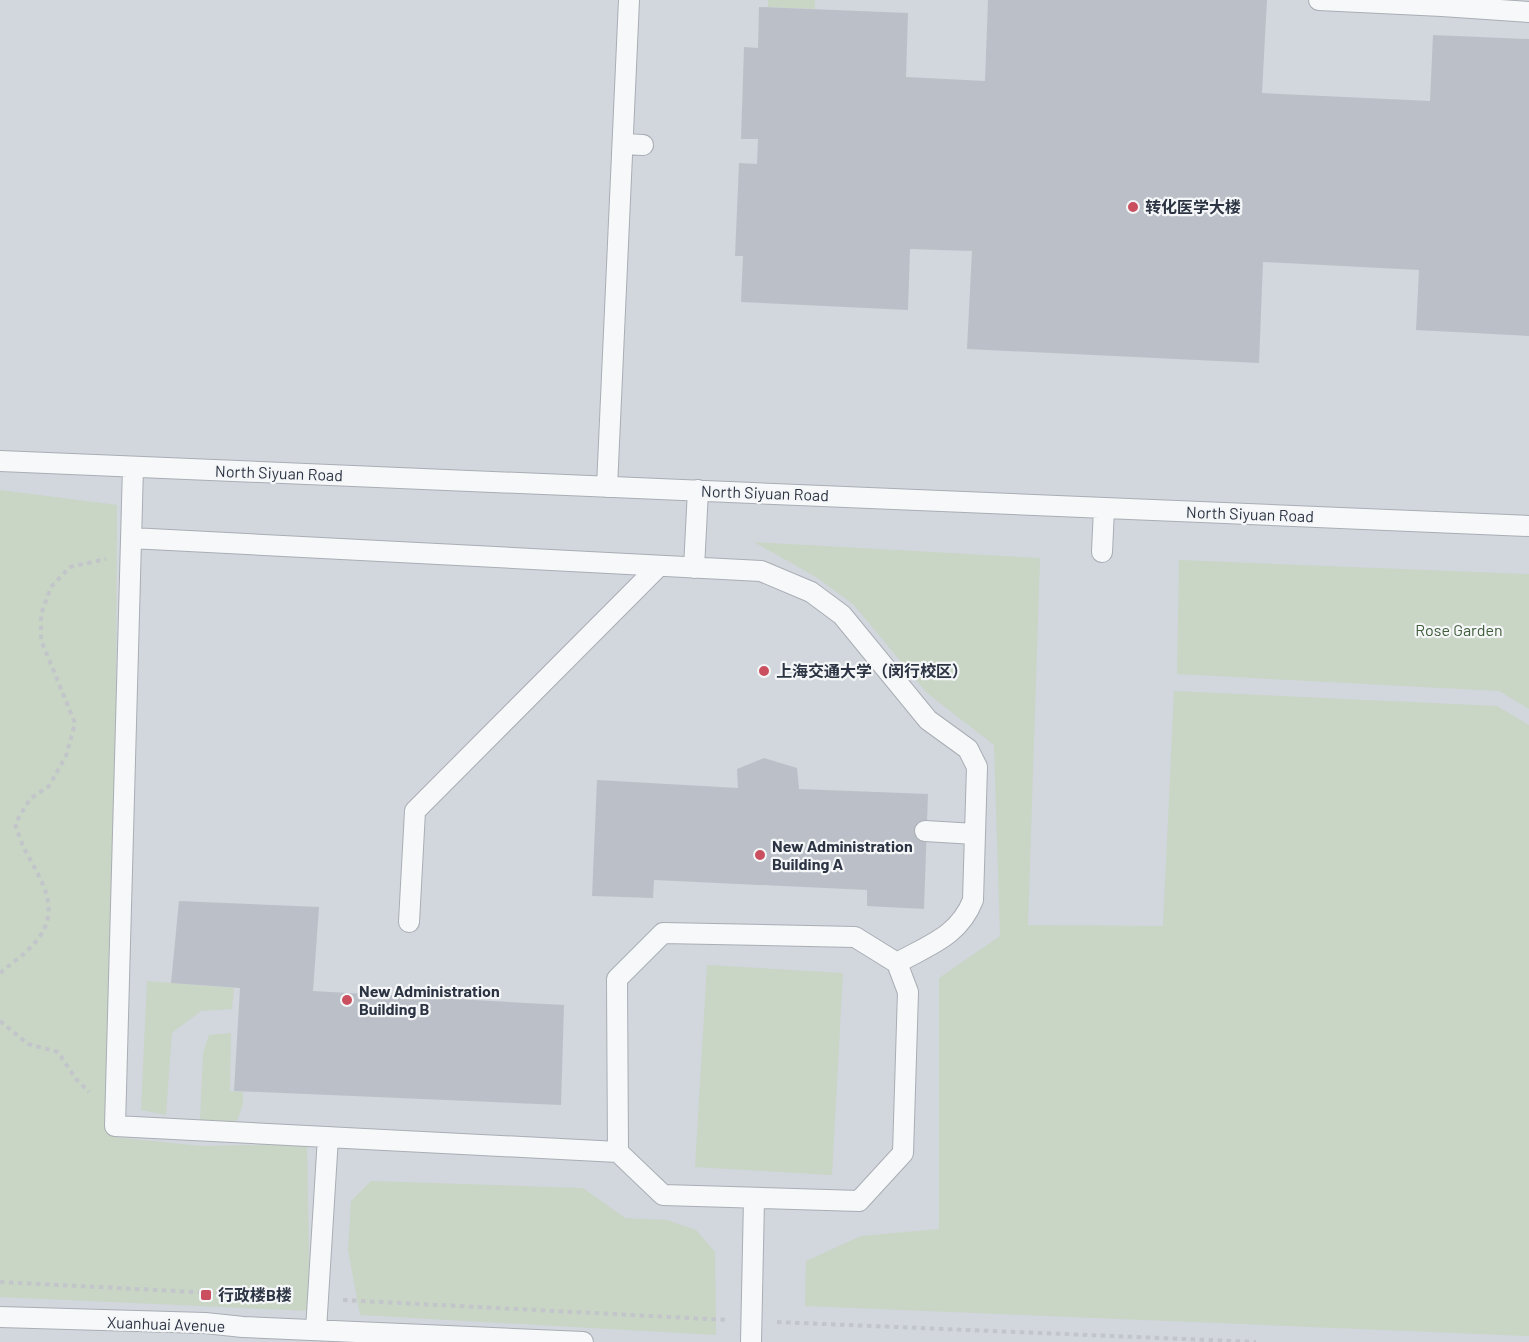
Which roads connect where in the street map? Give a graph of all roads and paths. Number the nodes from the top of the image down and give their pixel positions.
1 (630, 0) edge
2 (1319, 0) edge
3 (1442, 3) edge
4 (1529, 12) edge
5 (623, 144) junction
6 (643, 145) dead end
7 (0, 461) edge
8 (133, 467) junction
9 (607, 486) junction
10 (698, 490) junction
11 (1104, 508) junction
12 (1529, 526) edge
13 (131, 545) junction
14 (1102, 552) dead end
15 (659, 566) junction
16 (694, 568) junction
17 (925, 831) dead end
18 (975, 834) junction
19 (409, 922) dead end
20 (897, 963) junction
21 (0, 973) edge
22 (0, 1021) edge
23 (116, 1095) junction
24 (328, 1137) junction
25 (618, 1152) junction
26 (754, 1199) junction
27 (0, 1282) edge
28 (318, 1298) junction
29 (0, 1317) edge
30 (751, 1321) junction
31 (316, 1330) junction
32 (583, 1342) edge
33 (751, 1342) edge
34 (1256, 1342) edge

1 - 5 lane
2 - 3 lane
3 - 4 lane
5 - 6 lane
5 - 9 lane
7 - 8 lane, North Siyuan Road
8 - 9 lane, North Siyuan Road
8 - 13 lane
9 - 10 lane, North Siyuan Road
10 - 11 lane, North Siyuan Road
10 - 16 lane
11 - 12 lane, North Siyuan Road
11 - 14 lane
13 - 15 lane
13 - 21 path
13 - 23 lane
15 - 16 lane
15 - 19 lane
16 - 18 lane
17 - 18 lane
18 - 20 lane
20 - 25 lane
20 - 26 lane
22 - 23 path
23 - 24 lane
24 - 25 lane
24 - 28 lane
25 - 26 lane
26 - 30 lane
27 - 28 path
28 - 30 path
28 - 31 lane
29 - 31 lane, Xuanhuai Avenue
30 - 33 lane
30 - 34 path
31 - 32 lane, Xuanhuai Avenue

